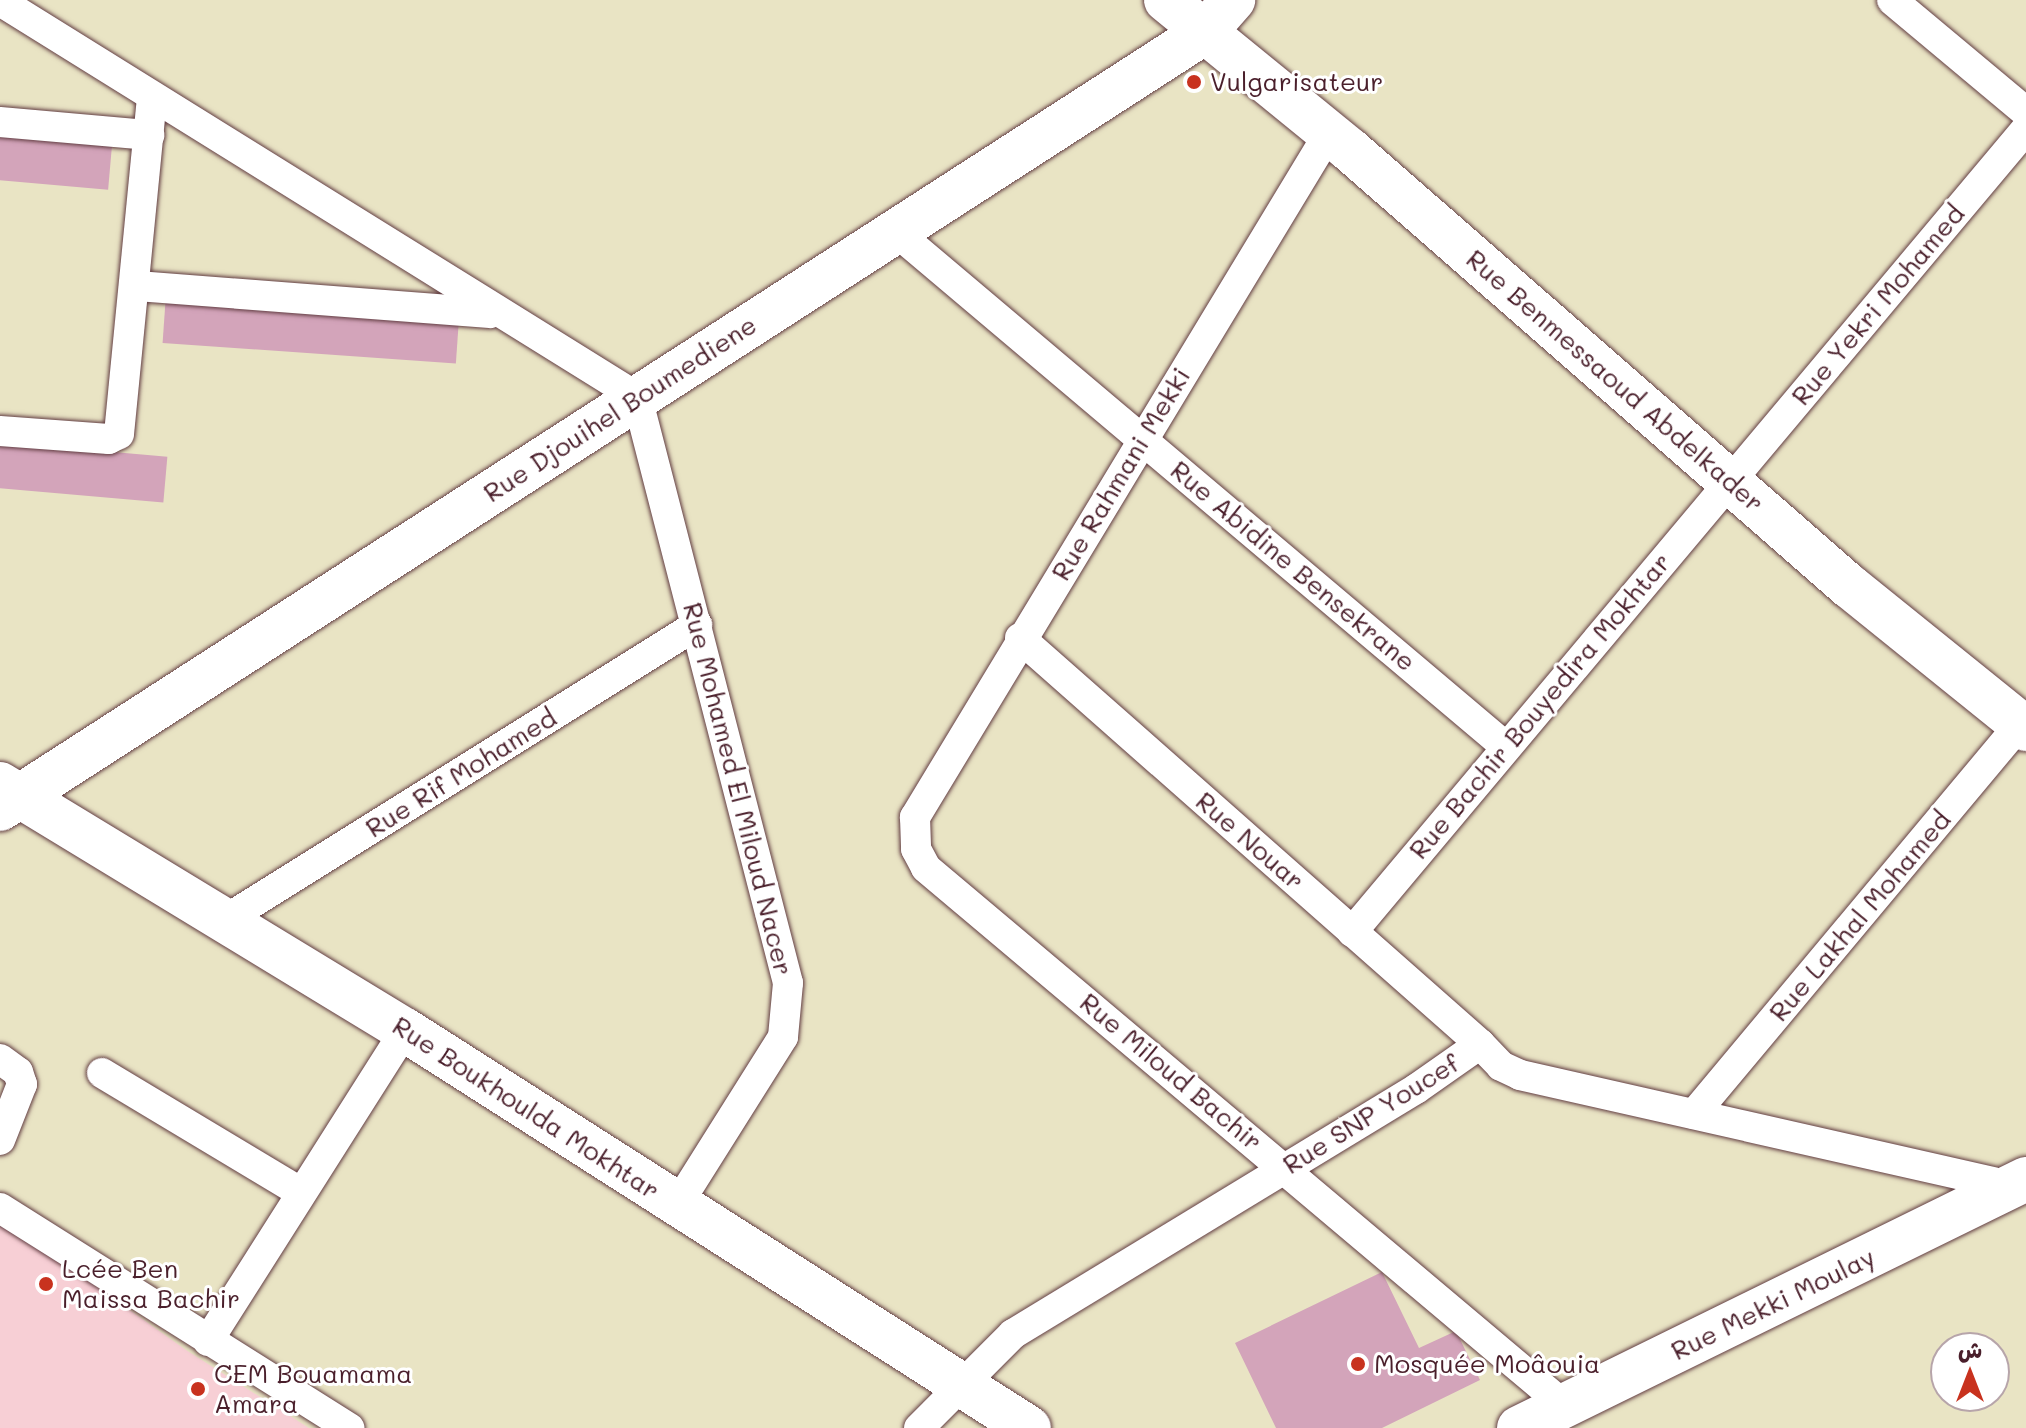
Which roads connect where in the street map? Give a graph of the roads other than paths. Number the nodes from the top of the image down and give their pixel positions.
1 (1166, 0) edge
2 (1892, 0) edge
3 (0, 1) edge
4 (1219, 16) edge
5 (152, 97) junction
6 (2026, 112) edge
7 (0, 122) edge
8 (2026, 129) edge
9 (1329, 133) junction
10 (149, 135) junction
11 (895, 231) junction
12 (137, 286) junction
13 (497, 313) junction
14 (637, 397) junction
15 (0, 431) edge
16 (1142, 439) junction
17 (1729, 481) junction
18 (697, 625) junction
19 (1020, 638) junction
20 (2024, 724) edge
21 (1506, 747) junction
22 (6, 796) edge
23 (915, 817) joint
24 (225, 920) junction
25 (1352, 932) junction
26 (405, 1030) junction
27 (1480, 1044) junction
28 (0, 1059) edge
29 (102, 1073) dead end
30 (1694, 1114) junction
31 (0, 1140) edge
32 (1286, 1168) junction
33 (2018, 1183) edge
34 (300, 1192) junction
35 (677, 1205) junction
36 (0, 1208) edge
37 (208, 1341) junction
38 (960, 1384) junction
39 (1565, 1406) junction
40 (349, 1428) edge
41 (919, 1428) edge
42 (1029, 1428) edge
43 (1519, 1428) edge

1 - 4 main road, Rue Benmessaoud Abdelkader
2 - 6 street
3 - 5 street
4 - 9 main road, Rue Benmessaoud Abdelkader
4 - 11 main road, Rue Djouihel Boumediene
5 - 10 street
5 - 13 street
7 - 10 street
8 - 17 street, Rue Yekri Mohamed
9 - 16 street, Rue Rahmani Mekki
9 - 17 main road, Rue Benmessaoud Abdelkader
10 - 12 street
11 - 14 main road, Rue Djouihel Boumediene
11 - 16 street, Rue Abidine Bensekrane
12 - 13 street
12 - 15 street
13 - 14 street
14 - 18 street, Rue Mohamed El Miloud Nacer
14 - 22 main road, Rue Djouihel Boumediene
16 - 19 street, Rue Rahmani Mekki
16 - 21 street, Rue Abidine Bensekrane
17 - 20 main road, Rue Benmessaoud Abdelkader
17 - 21 street, Rue Bachir Bouyedira Mokhtar
18 - 24 street, Rue Rif Mohamed
18 - 35 street, Rue Mohamed El Miloud Nacer
19 - 23 street, Rue Rahmani Mekki
19 - 25 street, Rue Nouar
20 - 30 street, Rue Lakhal Mohamed
21 - 25 street, Rue Bachir Bouyedira Mokhtar
22 - 24 main road, Rue Boukhoulda Mokhtar
23 - 32 street, Rue Miloud Bachir
24 - 26 main road, Rue Boukhoulda Mokhtar
25 - 27 street, Rue Nouar
26 - 34 street
26 - 35 main road, Rue Boukhoulda Mokhtar
27 - 30 street, Rue SNP Youcef
27 - 32 street, Rue SNP Youcef
28 - 31 street
29 - 34 street
30 - 33 street, Rue SNP Youcef
32 - 38 street, Rue SNP Youcef
32 - 39 street, Rue Miloud Bachir
33 - 39 main road, Rue Mekki Moulay
34 - 37 street
35 - 38 main road, Rue Boukhoulda Mokhtar
36 - 37 street
37 - 40 street
38 - 41 street, Rue SNP Youcef
38 - 42 main road, Rue Boukhoulda Mokhtar
39 - 43 main road, Rue Mekki Moulay

